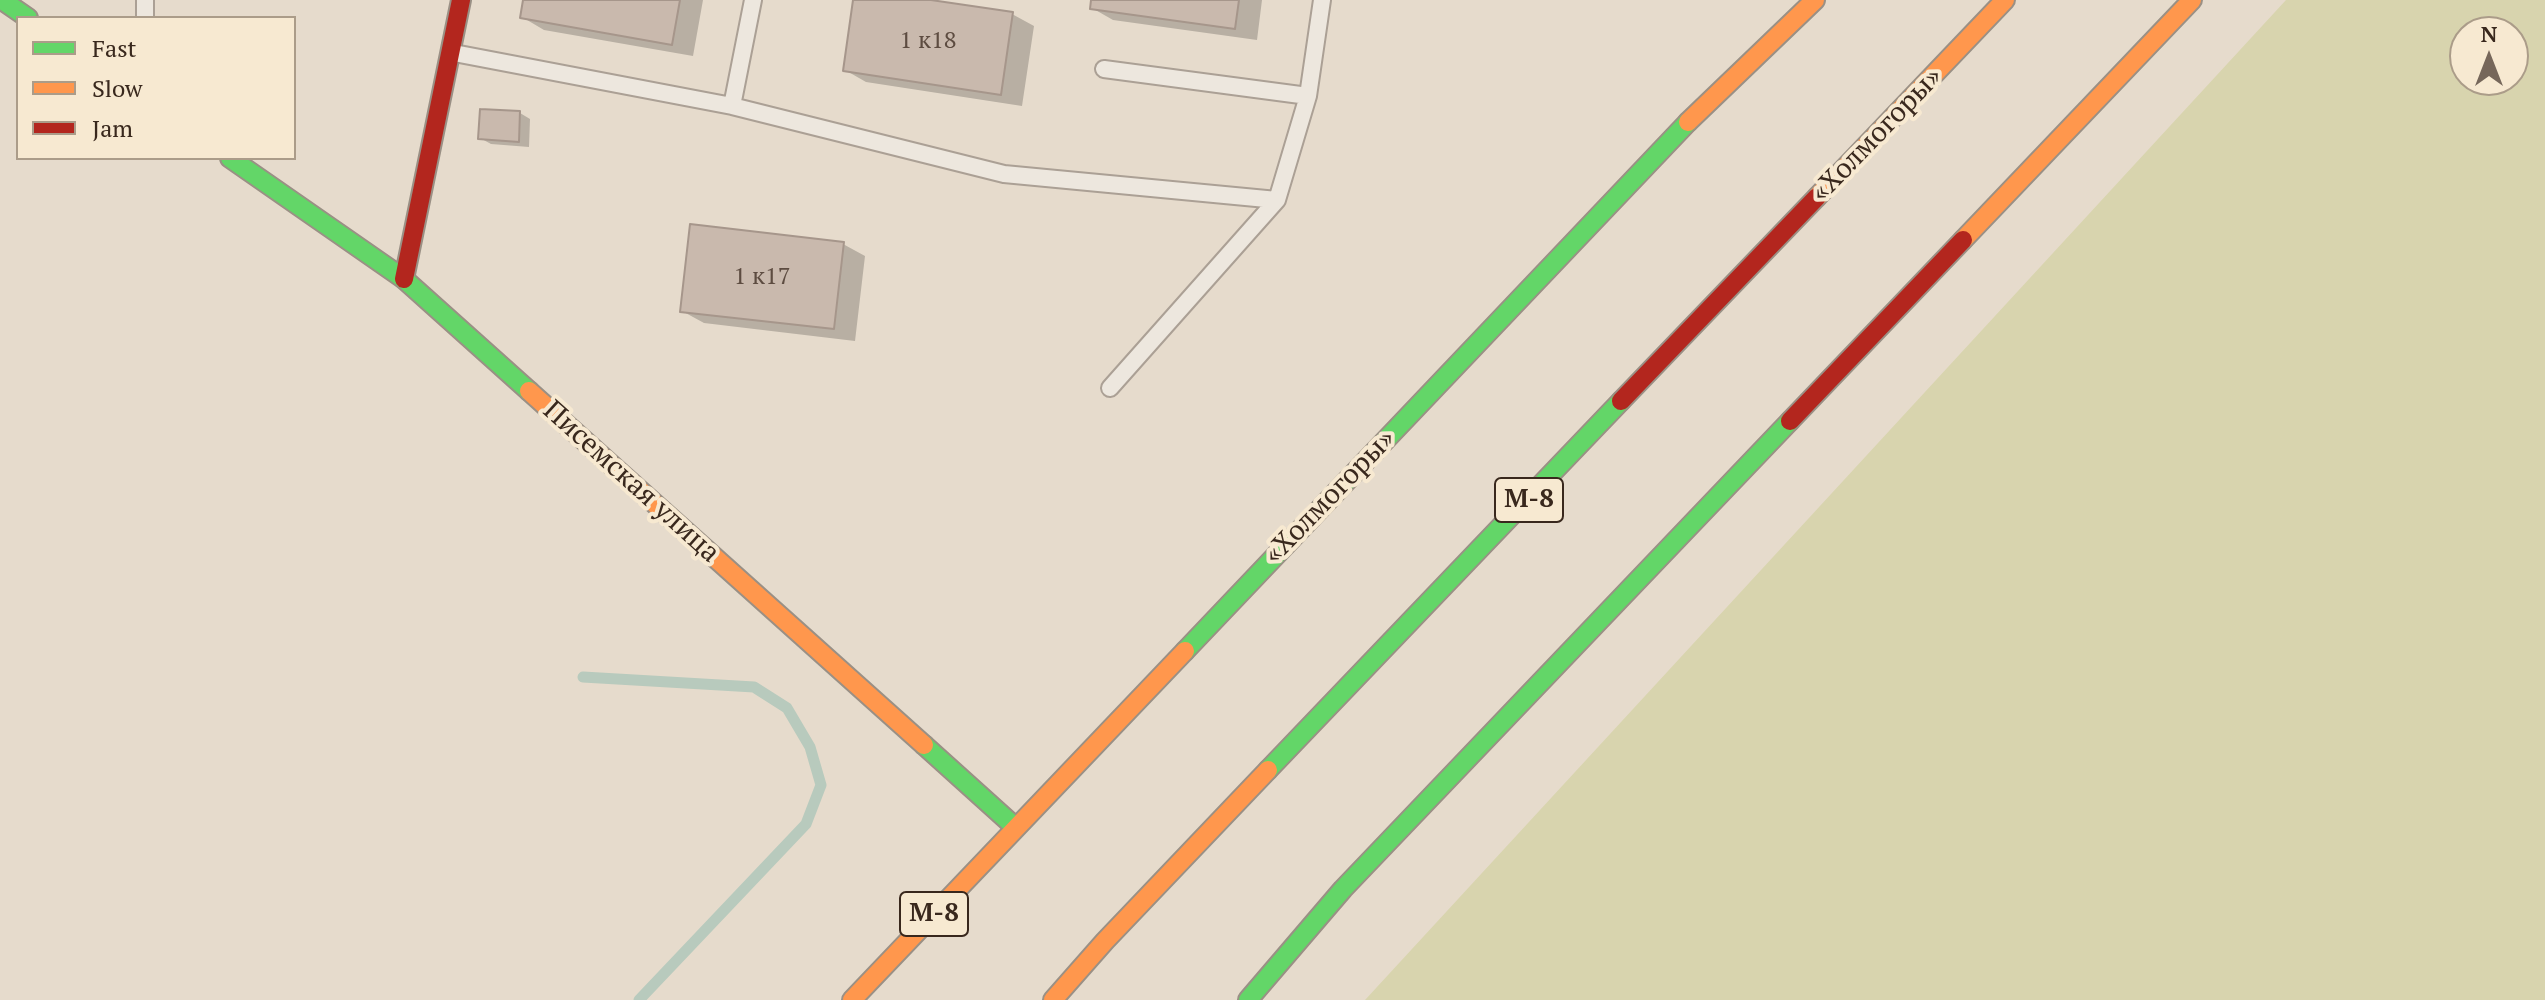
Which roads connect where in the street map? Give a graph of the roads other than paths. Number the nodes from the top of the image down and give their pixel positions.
1 (2, 0) edge
2 (753, 0) edge
3 (1322, 0) edge
4 (1815, 0) edge
5 (2005, 0) edge
6 (2192, 0) edge
7 (460, 4) edge
8 (25, 16) edge
9 (452, 52) junction
10 (1104, 69) dead end
11 (1308, 96) junction
12 (732, 106) junction
13 (233, 160) edge
14 (1277, 200) junction
15 (404, 279) junction
16 (1110, 388) dead end
17 (1015, 827) junction
18 (852, 1000) edge
19 (1053, 1000) edge
20 (1248, 1000) edge

1 - 8 main road
2 - 12 lane
3 - 11 lane
4 - 17 main road, «Холмогоры» / М-8
5 - 19 main road, «Холмогоры» / М-8
6 - 20 main road
7 - 9 main road
9 - 12 lane
9 - 15 main road
10 - 11 lane
11 - 14 lane
12 - 14 lane
13 - 15 main road, Писемская улица
14 - 16 lane
15 - 17 main road, Писемская улица
17 - 18 main road, «Холмогоры» / М-8

